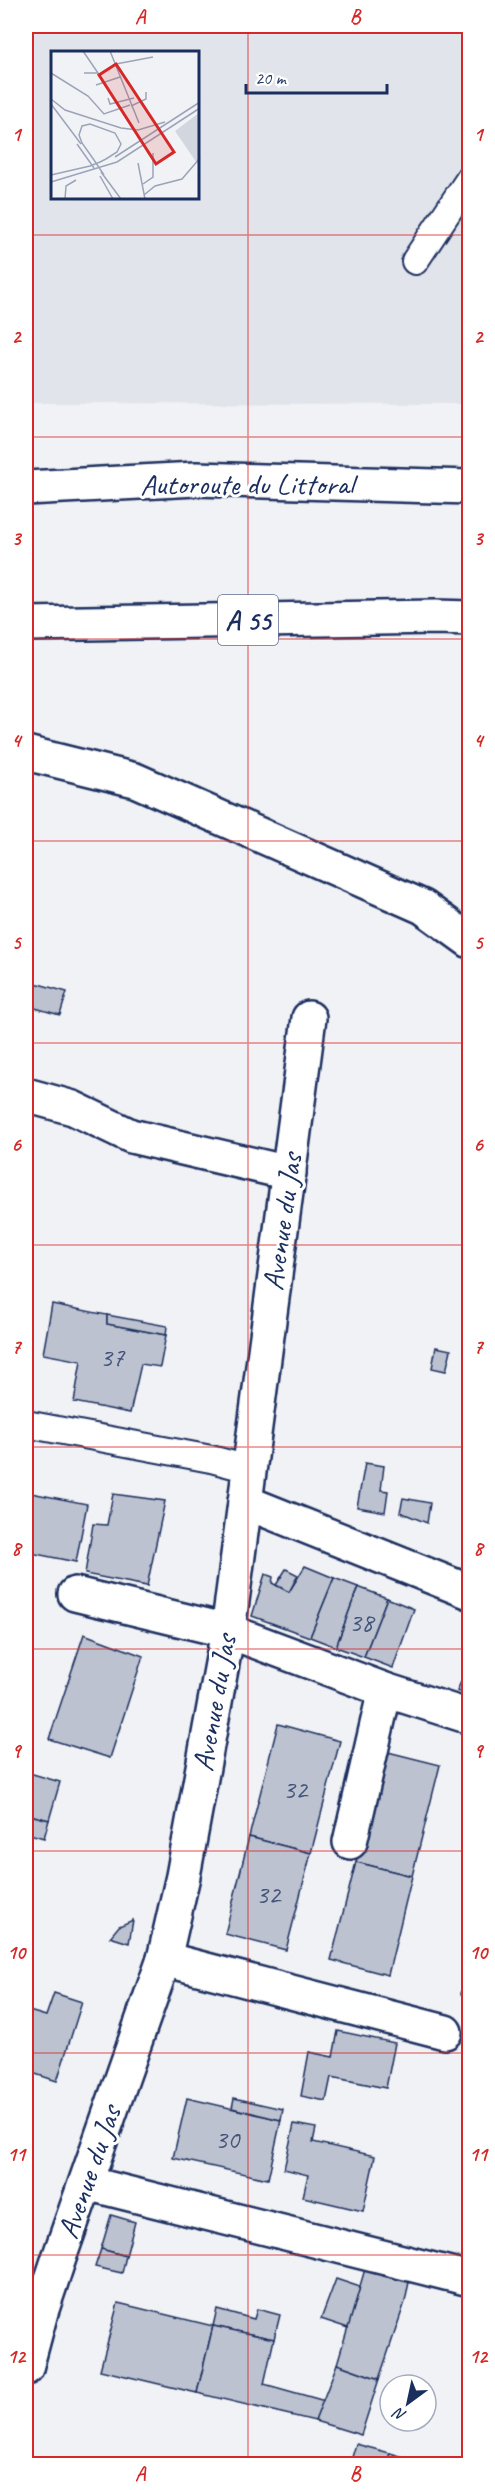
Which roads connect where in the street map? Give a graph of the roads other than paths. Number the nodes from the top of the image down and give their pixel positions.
1 (470, 178) edge
2 (415, 261) dead end
3 (470, 473) edge
4 (196, 479) junction
5 (470, 487) edge
6 (26, 488) edge
7 (470, 618) edge
8 (26, 624) edge
9 (26, 753) edge
10 (470, 941) edge
11 (309, 1018) dead end
12 (26, 1095) edge
13 (289, 1173) junction
14 (26, 1424) edge
15 (249, 1469) junction
16 (245, 1502) junction
17 (470, 1592) edge
18 (75, 1594) dead end
19 (228, 1631) junction
20 (386, 1690) junction
21 (470, 1718) edge
22 (350, 1842) dead end
23 (164, 1959) junction
24 (445, 2032) dead end
25 (86, 2183) junction
26 (470, 2279) edge
27 (33, 2310) edge
28 (26, 2368) edge

1 - 2 lane
3 - 4 main road
4 - 5 main road, Autoroute du Littoral
4 - 6 main road, Autoroute du Littoral
7 - 8 main road, A 55
9 - 10 main road
11 - 13 main road, Avenue du Jas
12 - 13 main road
13 - 15 main road, Avenue du Jas
14 - 15 lane
15 - 16 main road, Avenue du Jas
16 - 17 main road
16 - 19 main road, Avenue du Jas
18 - 19 main road
19 - 20 main road
19 - 23 main road, Avenue du Jas
20 - 21 main road
20 - 22 main road
23 - 24 main road
23 - 25 main road, Avenue du Jas
25 - 26 main road
25 - 27 main road, Avenue du Jas
27 - 28 main road, Avenue du Jas

